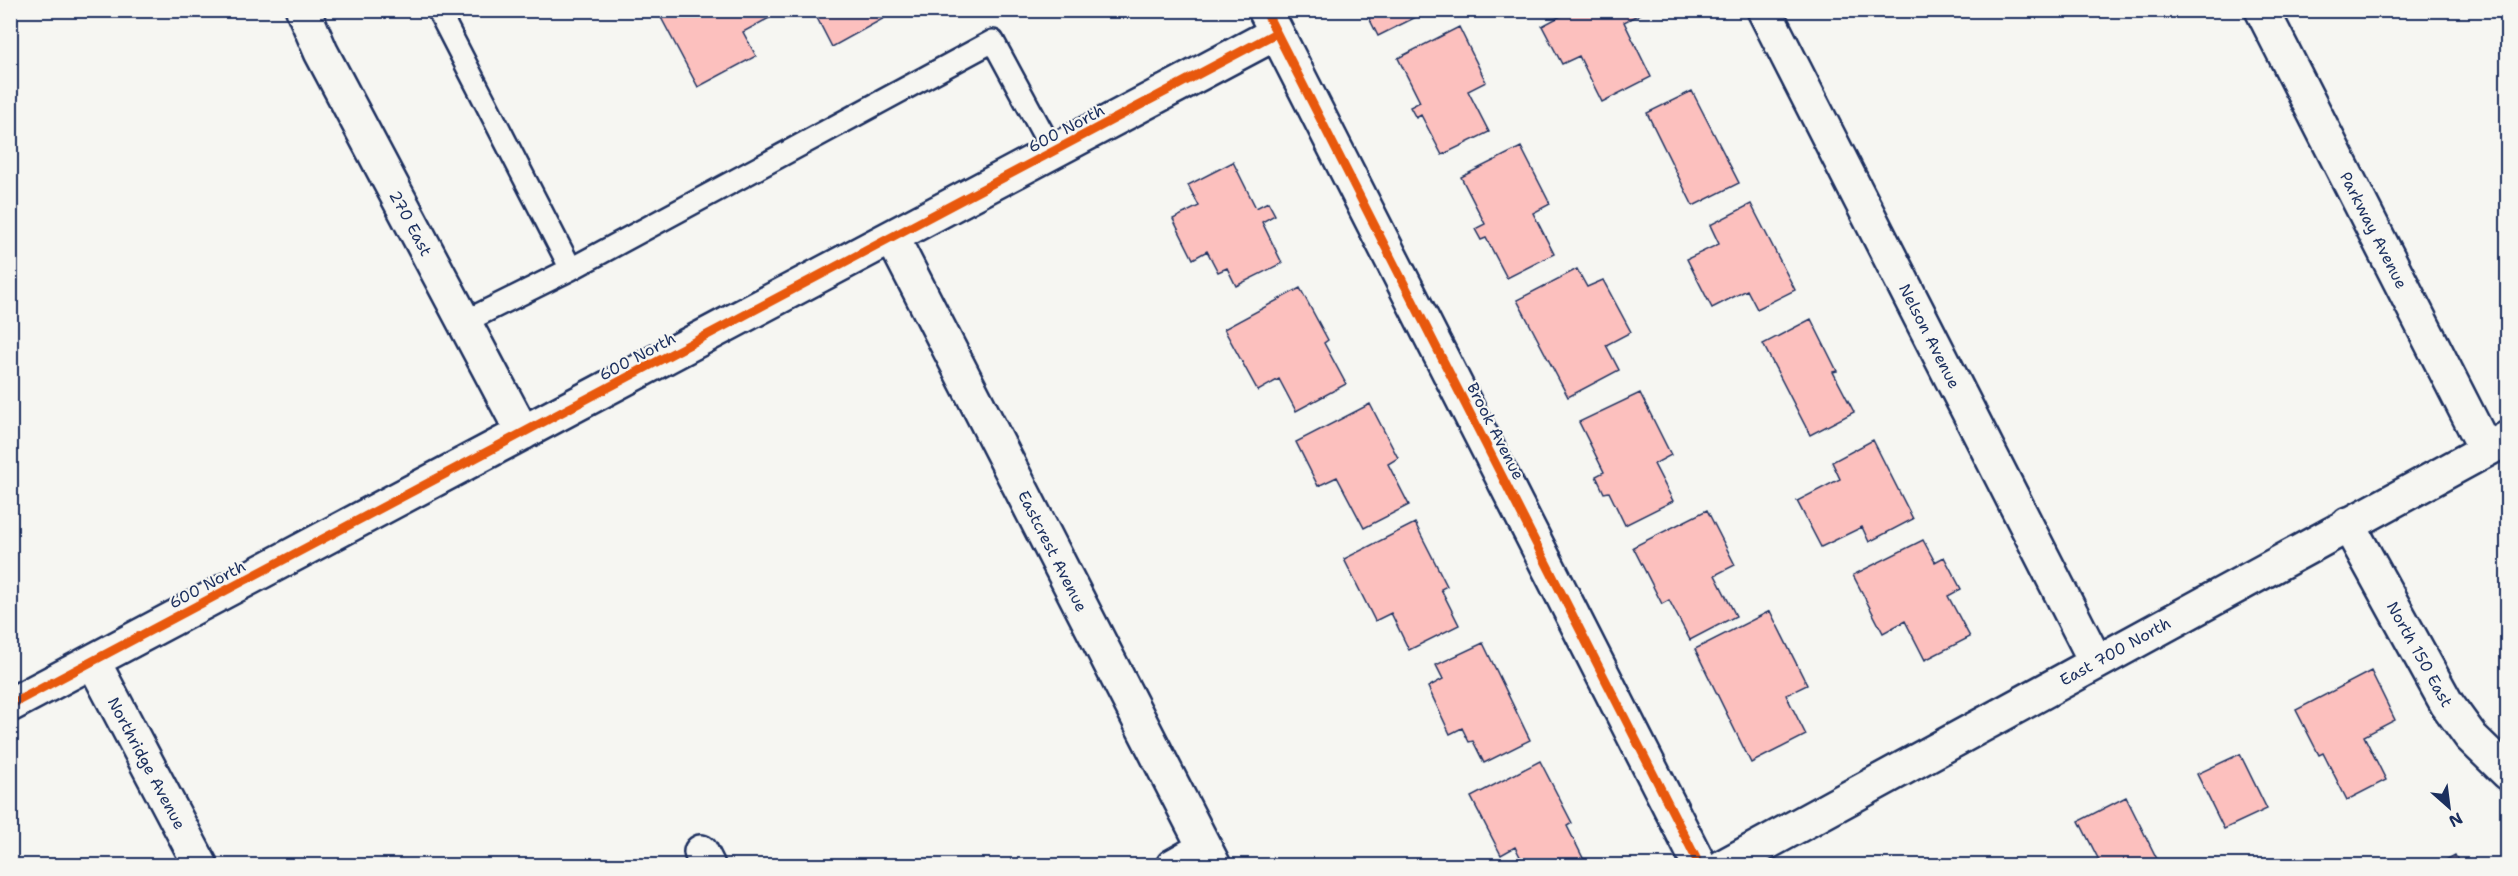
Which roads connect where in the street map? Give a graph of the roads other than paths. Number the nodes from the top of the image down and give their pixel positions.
1 (303, 10) edge
2 (438, 10) edge
3 (1764, 10) edge
4 (2262, 10) edge
5 (1271, 22) edge
6 (1053, 152) junction
7 (892, 237) junction
8 (572, 269) junction
9 (464, 322) junction
10 (523, 433) junction
11 (2497, 444) edge
12 (2348, 524) junction
13 (93, 661) junction
14 (2096, 662) junction
15 (10, 705) edge
16 (2508, 773) edge
17 (1210, 857) edge
18 (201, 866) edge
19 (1173, 866) edge
20 (1700, 866) edge
21 (1724, 866) edge

1 - 9 street, 270 East
2 - 8 lane
3 - 14 street, Nelson Avenue
4 - 11 street, Parkway Avenue
5 - 6 street, 600 North
5 - 20 street, Brook Avenue
6 - 7 street, 600 North
6 - 8 lane
7 - 10 street, 600 North
7 - 17 street, Eastcrest Avenue
8 - 9 lane
9 - 10 street, 270 East
10 - 13 street, 600 North
11 - 12 street, East 700 North
12 - 14 street, East 700 North
12 - 16 street, North 150 East
13 - 15 street, 600 North
13 - 18 street, Northridge Avenue
14 - 21 street, East 700 North
17 - 19 street

